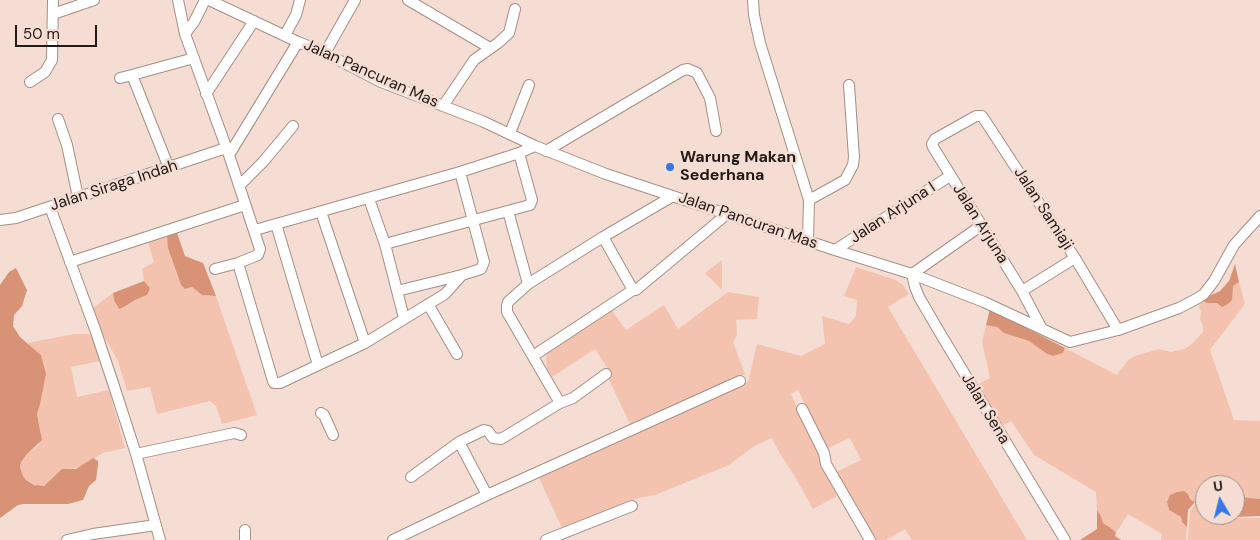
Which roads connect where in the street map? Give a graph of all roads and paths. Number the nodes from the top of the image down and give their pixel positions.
1 (53, 0) edge
2 (94, 0) edge
3 (178, 0) edge
4 (207, 0) edge
5 (300, 0) edge
6 (355, 0) edge
7 (753, 0) edge
8 (412, 1) edge
9 (515, 9) dead end
10 (53, 14) junction
11 (254, 21) junction
12 (185, 34) junction
13 (285, 35) junction
14 (298, 42) junction
15 (490, 48) junction
16 (325, 53) junction
17 (194, 58) junction
18 (132, 76) junction
19 (120, 78) dead end
20 (30, 82) dead end
21 (849, 84) dead end
22 (529, 85) dead end
23 (206, 94) junction
24 (443, 106) junction
25 (58, 119) dead end
26 (293, 126) dead end
27 (955, 127) joint
28 (716, 131) dead end
29 (510, 133) junction
30 (535, 146) junction
31 (546, 150) junction
32 (227, 152) junction
33 (519, 154) junction
34 (169, 168) junction
35 (460, 172) junction
36 (950, 176) junction
37 (239, 186) junction
38 (673, 196) junction
39 (78, 197) junction
40 (369, 199) junction
41 (809, 200) junction
42 (245, 205) junction
43 (50, 207) junction
44 (508, 211) junction
45 (320, 212) junction
46 (727, 214) junction
47 (1260, 216) edge
48 (0, 220) edge
49 (474, 220) junction
50 (276, 224) junction
51 (982, 225) junction
52 (255, 230) junction
53 (603, 237) junction
54 (808, 241) junction
55 (385, 244) junction
56 (835, 250) junction
57 (1075, 258) junction
58 (70, 262) junction
59 (238, 263) junction
60 (215, 269) dead end
61 (912, 274) junction
62 (462, 275) junction
63 (528, 284) junction
64 (633, 290) junction
65 (397, 291) junction
66 (1022, 291) junction
67 (428, 304) junction
68 (404, 318) junction
69 (1042, 329) junction
70 (1118, 330) junction
71 (364, 343) junction
72 (457, 354) dead end
73 (533, 356) junction
74 (318, 365) junction
75 (606, 374) dead end
76 (740, 381) dead end
77 (560, 404) junction
78 (802, 408) dead end
79 (321, 413) dead end
80 (241, 435) dead end
81 (333, 435) dead end
82 (459, 442) junction
83 (136, 454) junction
84 (410, 477) dead end
85 (487, 495) junction
86 (632, 506) dead end
87 (156, 525) junction
88 (67, 540) edge
89 (160, 540) edge
90 (393, 540) edge
91 (546, 540) edge
92 (870, 540) edge
93 (1065, 540) edge

1 - 10 street
2 - 10 street
3 - 12 street
4 - 11 street, Jalan Pancuran Mas
4 - 12 street
5 - 13 street
6 - 16 street
7 - 41 street
8 - 15 street
9 - 15 street
10 - 20 street
11 - 13 street, Jalan Pancuran Mas
11 - 23 street
12 - 17 street
13 - 14 street, Jalan Pancuran Mas
14 - 16 street, Jalan Pancuran Mas
14 - 32 street
15 - 24 street
16 - 24 street, Jalan Pancuran Mas
17 - 18 street
17 - 23 street
18 - 19 street
18 - 34 street
21 - 41 street
22 - 29 street
23 - 32 street
24 - 29 street, Jalan Pancuran Mas
25 - 39 street
26 - 37 street
27 - 36 street, Jalan Arjuna
27 - 57 street, Jalan Samiaji
28 - 31 street
29 - 30 street, Jalan Pancuran Mas
30 - 31 street, Jalan Pancuran Mas
30 - 33 street
31 - 38 street, Jalan Pancuran Mas
32 - 34 street, Jalan Siraga Indah
32 - 37 street
33 - 35 street
33 - 44 street
34 - 39 street, Jalan Siraga Indah
35 - 40 street
35 - 49 street
36 - 51 street, Jalan Arjuna
36 - 56 street, Jalan Arjuna I
37 - 42 street
38 - 46 street, Jalan Pancuran Mas
38 - 53 street
39 - 43 street, Jalan Siraga Indah
40 - 45 street
40 - 55 street
41 - 54 street
42 - 52 street
42 - 58 street
43 - 48 street, Jalan Siraga Indah
43 - 58 street
44 - 49 street
44 - 63 street
45 - 50 street
45 - 71 street
46 - 54 street, Jalan Pancuran Mas
46 - 64 street
47 - 70 street, Jalan Pancuran Mas
49 - 55 street
49 - 62 street
50 - 52 street
50 - 74 street
51 - 61 street
51 - 66 street, Jalan Arjuna
52 - 59 street
53 - 63 street
53 - 64 street
54 - 56 street, Jalan Pancuran Mas
55 - 65 street
56 - 61 street, Jalan Pancuran Mas
57 - 66 street
57 - 70 street, Jalan Samiaji
58 - 83 street
59 - 60 street
59 - 74 street
61 - 69 street, Jalan Pancuran Mas
61 - 93 street, Jalan Sena
62 - 65 street
62 - 67 street
63 - 73 street
64 - 73 street
65 - 68 street
66 - 69 street, Jalan Arjuna
67 - 68 street
67 - 72 street
68 - 71 street
69 - 70 street, Jalan Pancuran Mas
71 - 74 street
73 - 77 street
75 - 77 street
76 - 85 street
77 - 82 street
78 - 92 street
79 - 81 street
80 - 83 street
82 - 84 street
82 - 85 street
83 - 87 street
85 - 90 street
86 - 91 street
87 - 88 street
87 - 89 street

